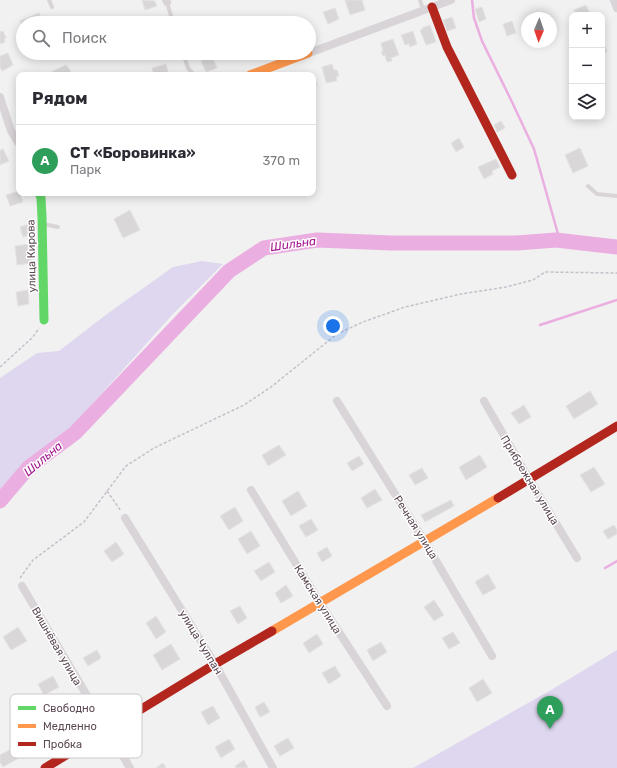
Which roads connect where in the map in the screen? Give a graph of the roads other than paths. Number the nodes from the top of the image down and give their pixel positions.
1 (49, 0) edge
2 (420, 0) edge
3 (451, 0) edge
4 (614, 0) edge
5 (166, 1) edge
6 (52, 7) dead end
7 (427, 8) junction
8 (617, 8) edge
9 (171, 16) edge
10 (316, 50) edge
11 (185, 60) edge
12 (290, 60) edge
13 (191, 72) edge
14 (258, 72) edge
15 (0, 96) edge
16 (16, 139) edge
17 (512, 175) dead end
18 (588, 186) dead end
19 (40, 196) edge
20 (617, 196) edge
21 (42, 224) junction
22 (58, 227) dead end
23 (44, 320) road end
24 (337, 401) dead end
25 (484, 401) dead end
26 (617, 426) edge
27 (529, 479) junction
28 (251, 490) dead end
29 (125, 518) road end
30 (426, 542) junction
31 (577, 558) dead end
32 (22, 586) road end
33 (320, 603) junction
34 (492, 656) dead end
35 (216, 664) junction
36 (85, 694) edge
37 (386, 706) dead end
38 (142, 710) edge
39 (62, 758) edge
40 (124, 758) edge
41 (45, 768) edge
42 (130, 768) edge
43 (273, 768) edge

1 - 6 lane
2 - 7 lane
3 - 7 street
4 - 8 street
5 - 9 lane
7 - 10 street
7 - 17 street
11 - 13 lane
12 - 14 street
15 - 16 street
18 - 20 lane
19 - 21 street, улица Кирова
21 - 22 lane
21 - 23 street, улица Кирова
24 - 30 street, Речная улица
25 - 27 street, Прибрежная улица
26 - 27 street
27 - 30 street
27 - 31 street, Прибрежная улица
28 - 33 street, Камская улица
29 - 35 street, улица Чулпан
30 - 33 street
30 - 34 street, Речная улица
32 - 36 street, Вишнёвая улица
33 - 35 street
33 - 37 street, Камская улица
35 - 38 street
35 - 43 street, улица Чулпан
39 - 41 street
40 - 42 street, Вишнёвая улица

